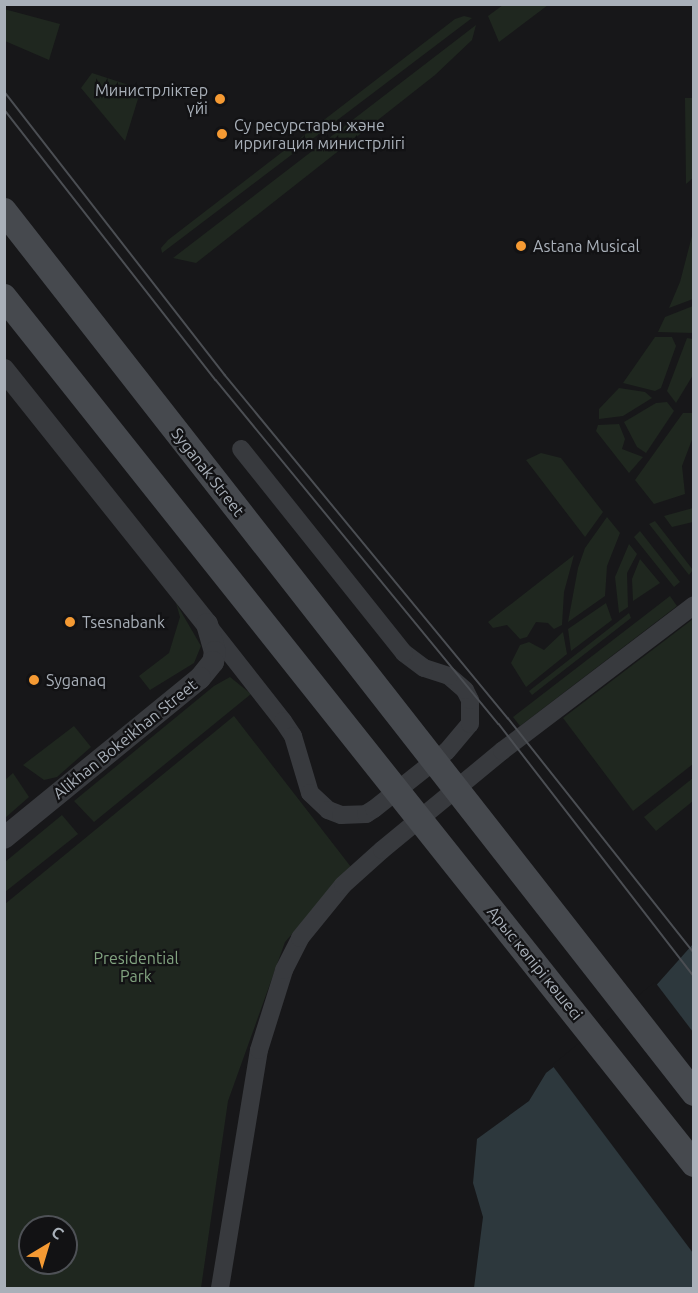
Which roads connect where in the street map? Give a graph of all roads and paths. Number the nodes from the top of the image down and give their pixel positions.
1 (4, 211) edge
2 (5, 299) edge
3 (4, 370) edge
4 (241, 449) dead end
5 (693, 606) edge
6 (207, 624) junction
7 (4, 838) edge
8 (693, 1092) edge
9 (693, 1164) edge
10 (220, 1288) edge

1 - 8 main road, Syganak Street
2 - 9 main road, Арыс көпірі көшесі
3 - 6 street
4 - 6 street
5 - 10 street
6 - 7 street, Alikhan Bokeikhan Street

